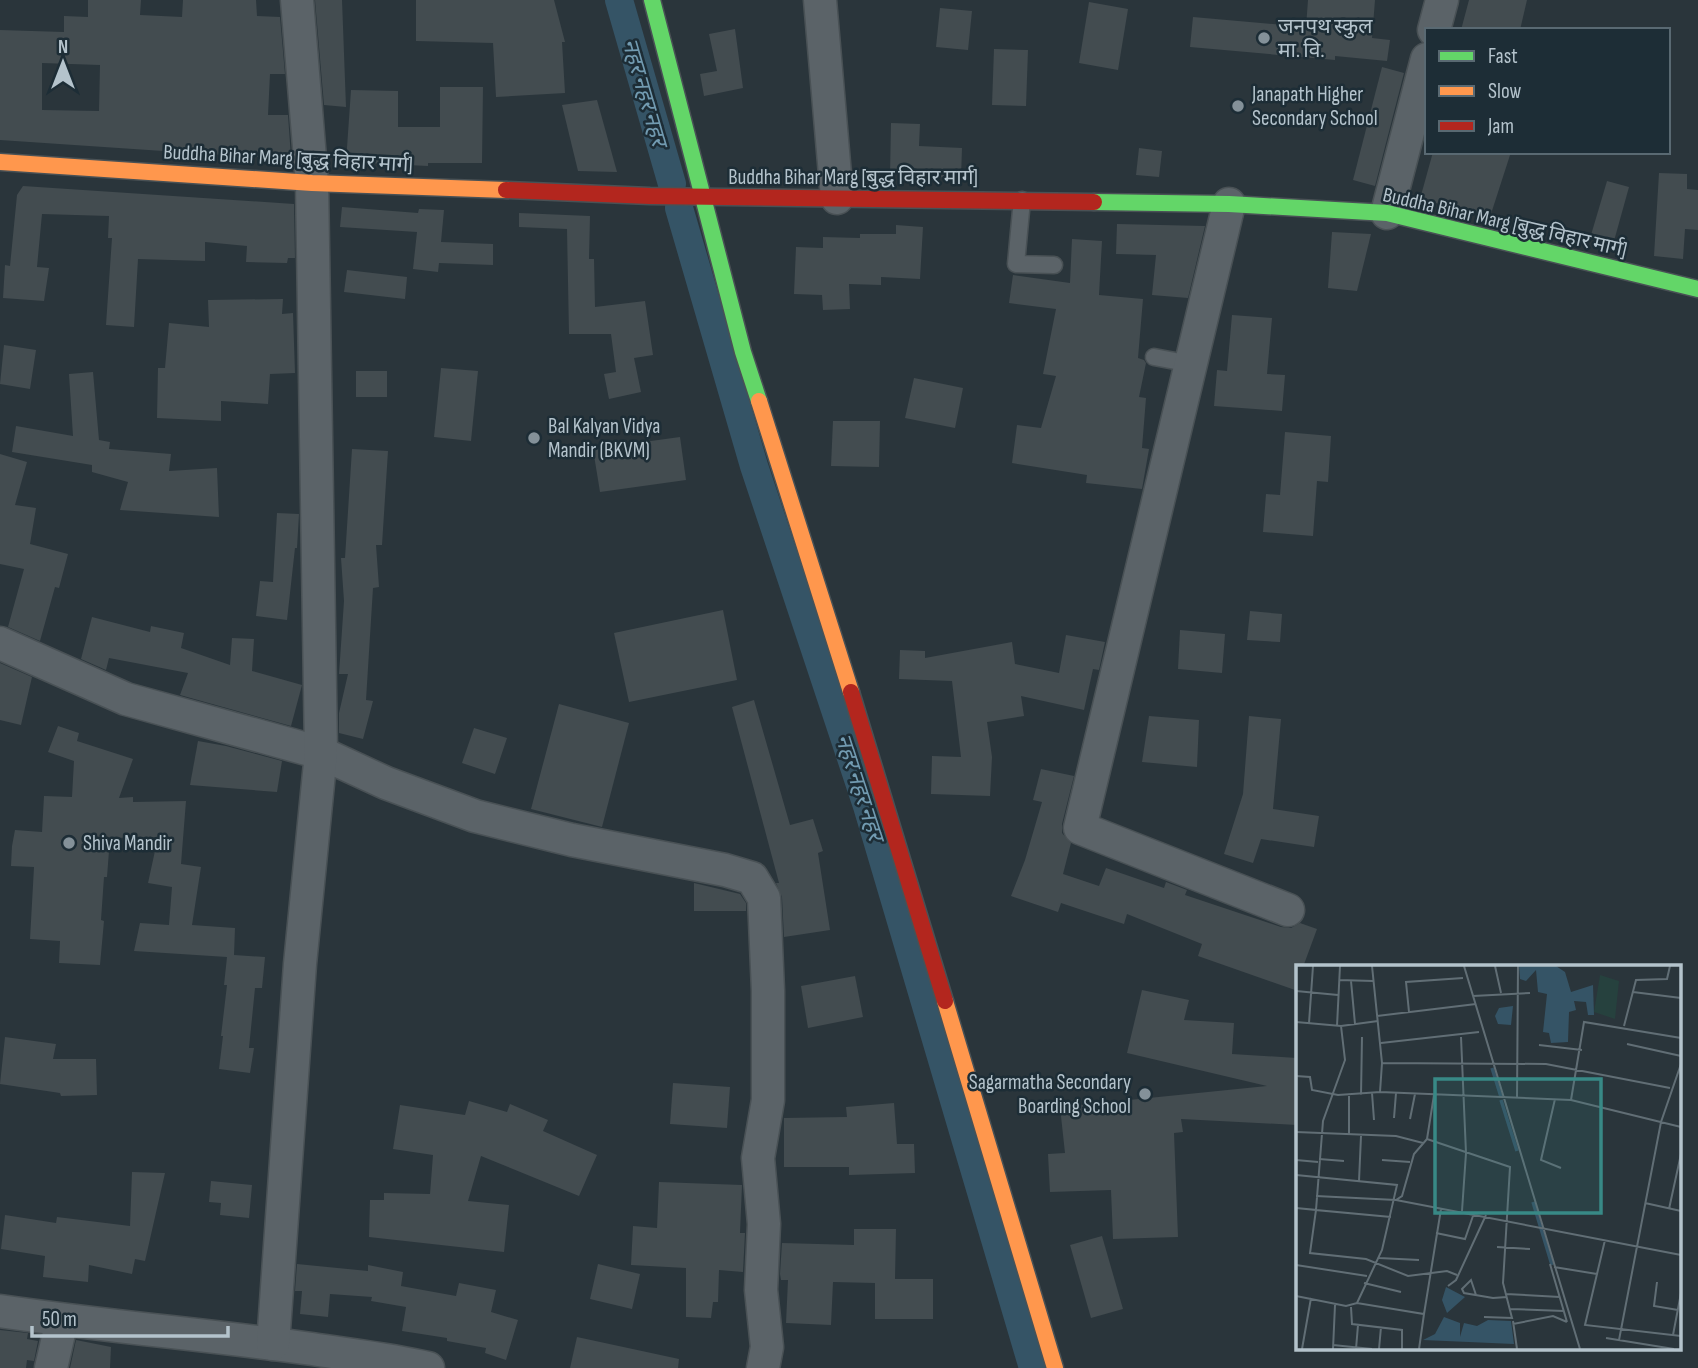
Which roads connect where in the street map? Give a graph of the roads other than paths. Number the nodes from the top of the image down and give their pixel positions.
1 (297, 0) edge
2 (652, 0) edge
3 (820, 0) edge
4 (1442, 0) edge
5 (1435, 28) edge
6 (1425, 67) edge
7 (0, 162) edge
8 (312, 183) junction
9 (703, 197) junction
10 (837, 198) junction
11 (1022, 200) junction
12 (1229, 204) junction
13 (1387, 213) junction
14 (1054, 265) dead end
15 (1698, 289) edge
16 (1154, 357) dead end
17 (1191, 364) junction
18 (0, 643) edge
19 (321, 753) junction
20 (1288, 909) dead end
21 (0, 1311) edge
22 (62, 1320) junction
23 (273, 1344) junction
24 (395, 1364) edge
25 (51, 1368) edge
26 (428, 1368) edge
27 (763, 1368) edge
28 (1055, 1368) edge

1 - 8 street
2 - 9 street
3 - 10 street
4 - 5 street
6 - 13 street
7 - 8 street, Buddha Bihar Marg [बुद्ध विहार मार्ग]
8 - 9 street, Buddha Bihar Marg [बुद्ध विहार मार्ग]
8 - 19 street
9 - 10 street, Buddha Bihar Marg [बुद्ध विहार मार्ग]
9 - 28 street
10 - 11 street, Buddha Bihar Marg [बुद्ध विहार मार्ग]
11 - 12 street, Buddha Bihar Marg [बुद्ध विहार मार्ग]
11 - 14 lane
12 - 13 street, Buddha Bihar Marg [बुद्ध विहार मार्ग]
12 - 17 street
13 - 15 street, Buddha Bihar Marg [बुद्ध विहार मार्ग]
16 - 17 lane
17 - 20 street
18 - 19 street
19 - 23 street
19 - 27 street
21 - 22 street
22 - 23 street
22 - 25 street
23 - 24 street
24 - 26 street

